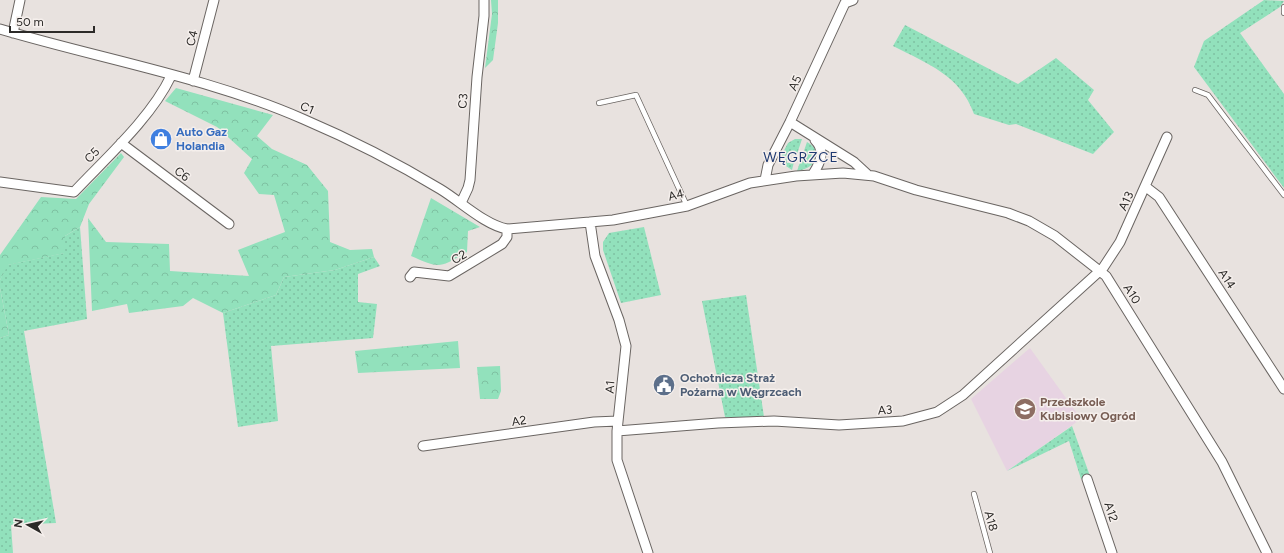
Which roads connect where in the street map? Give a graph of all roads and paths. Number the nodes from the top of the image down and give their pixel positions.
1 (20, 0) edge
2 (214, 0) edge
3 (484, 0) edge
4 (846, 1) edge
5 (1284, 7) edge
6 (1284, 13) edge
7 (0, 29) edge
8 (13, 32) junction
9 (171, 76) junction
10 (193, 81) junction
11 (1195, 90) dead end
12 (599, 103) dead end
13 (790, 122) junction
14 (1167, 137) dead end
15 (813, 138) junction
16 (121, 143) junction
17 (814, 174) junction
18 (867, 174) junction
19 (765, 180) junction
20 (0, 182) edge
21 (1146, 187) junction
22 (1284, 195) edge
23 (461, 202) junction
24 (687, 206) junction
25 (590, 222) junction
26 (229, 224) dead end
27 (507, 229) junction
28 (1100, 271) junction
29 (410, 277) dead end
30 (1284, 389) edge
31 (618, 421) junction
32 (617, 432) junction
33 (423, 446) dead end
34 (1087, 479) dead end
35 (974, 494) dead end
36 (648, 553) edge
37 (990, 553) edge
38 (1112, 553) edge
39 (1267, 553) edge

1 - 8 street
2 - 10 street, C4
3 - 23 street, C3
4 - 13 street, A5
5 - 6 lane
7 - 8 street, C1
8 - 9 street, C1
9 - 10 street, C1
9 - 16 street, C5
10 - 23 street, C1
11 - 22 lane
12 - 24 lane
13 - 15 street, A10
13 - 19 street, A5
14 - 21 street, A13
15 - 17 street, A10
15 - 18 street, A10
16 - 20 street, C5
16 - 26 street, C6
17 - 18 street, A10
17 - 19 street, A10
18 - 28 street, A10
19 - 24 street, A4
21 - 28 street, A13
21 - 30 street, A14
23 - 27 street, C1
24 - 25 street, A4
25 - 27 street, C1
25 - 31 street, A1
27 - 29 street, C2
28 - 32 street, A3
28 - 39 street, A10
31 - 32 street, A1
31 - 33 street, A2
32 - 36 street, A1
34 - 38 street, A12
35 - 37 lane, A18

